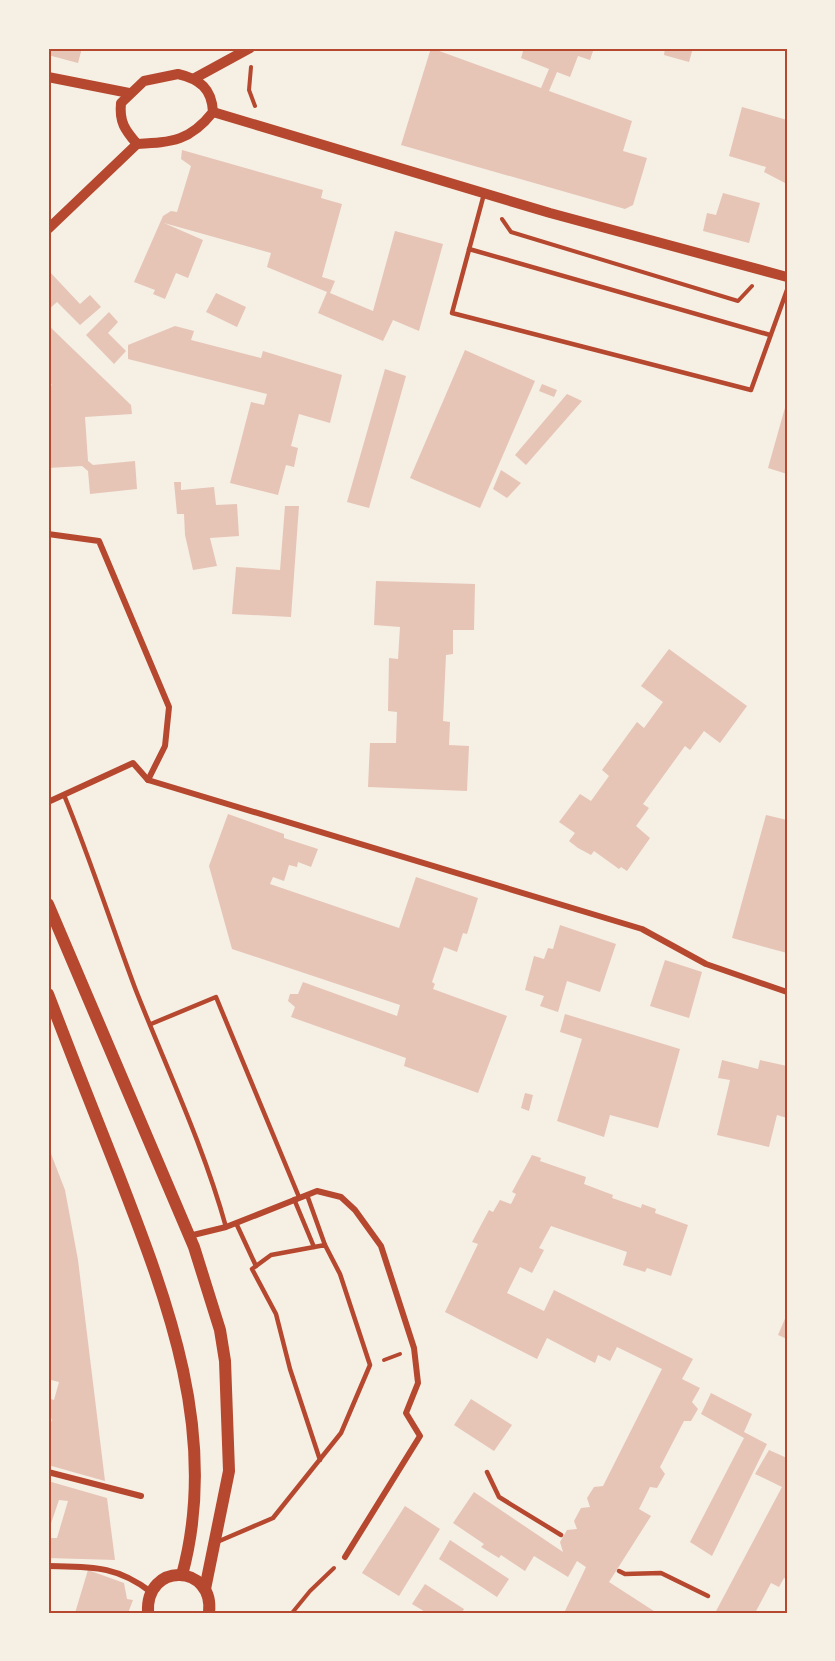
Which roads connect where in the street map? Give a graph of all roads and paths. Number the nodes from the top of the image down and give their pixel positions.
1 (251, 53) edge
2 (48, 76) edge
3 (195, 78) junction
4 (129, 93) junction
5 (213, 112) junction
6 (262, 127) junction
7 (137, 144) junction
8 (484, 194) junction
9 (48, 228) edge
10 (469, 249) junction
11 (766, 272) junction
12 (787, 277) edge
13 (787, 290) edge
14 (770, 335) junction
15 (48, 534) edge
16 (148, 780) junction
17 (64, 795) junction
18 (48, 802) edge
19 (48, 904) edge
20 (787, 992) edge
21 (48, 994) edge
22 (150, 1024) junction
23 (307, 1195) junction
24 (296, 1198) junction
25 (236, 1223) junction
26 (226, 1227) junction
27 (189, 1236) junction
28 (325, 1245) junction
29 (314, 1246) junction
30 (256, 1266) junction
31 (414, 1348) junction
32 (370, 1365) junction
33 (320, 1460) junction
34 (48, 1472) edge
35 (487, 1472) dead end
36 (141, 1496) dead end
37 (561, 1534) dead end
38 (216, 1543) junction
39 (345, 1557) joint
40 (48, 1566) edge
41 (619, 1571) dead end
42 (182, 1575) junction
43 (205, 1589) junction
44 (151, 1592) junction
45 (708, 1596) dead end
46 (211, 1612) edge
47 (148, 1613) edge
48 (292, 1613) edge

1 - 3 street
1 - 6 path
2 - 4 street
3 - 4 street
3 - 5 street
4 - 7 street
5 - 6 street
5 - 7 street
6 - 8 street
7 - 9 street
8 - 10 lane
8 - 11 street
8 - 11 path
10 - 14 lane
10 - 14 lane
11 - 12 street
13 - 14 lane
15 - 16 street
16 - 17 street
16 - 20 street
17 - 18 street
17 - 22 lane
19 - 27 main road
21 - 42 main road
22 - 24 lane
22 - 26 lane
23 - 24 street
23 - 28 lane
23 - 31 street
24 - 25 street
24 - 29 lane
25 - 26 street
25 - 30 lane
26 - 27 street
27 - 38 main road
28 - 29 lane
28 - 32 lane
29 - 30 lane
30 - 33 lane
31 - 32 path
31 - 39 street
32 - 33 lane
33 - 38 lane
34 - 36 street
35 - 37 lane
38 - 43 main road
39 - 48 path
40 - 44 street
41 - 45 lane
42 - 43 main road
42 - 44 main road
43 - 46 main road
44 - 47 main road

